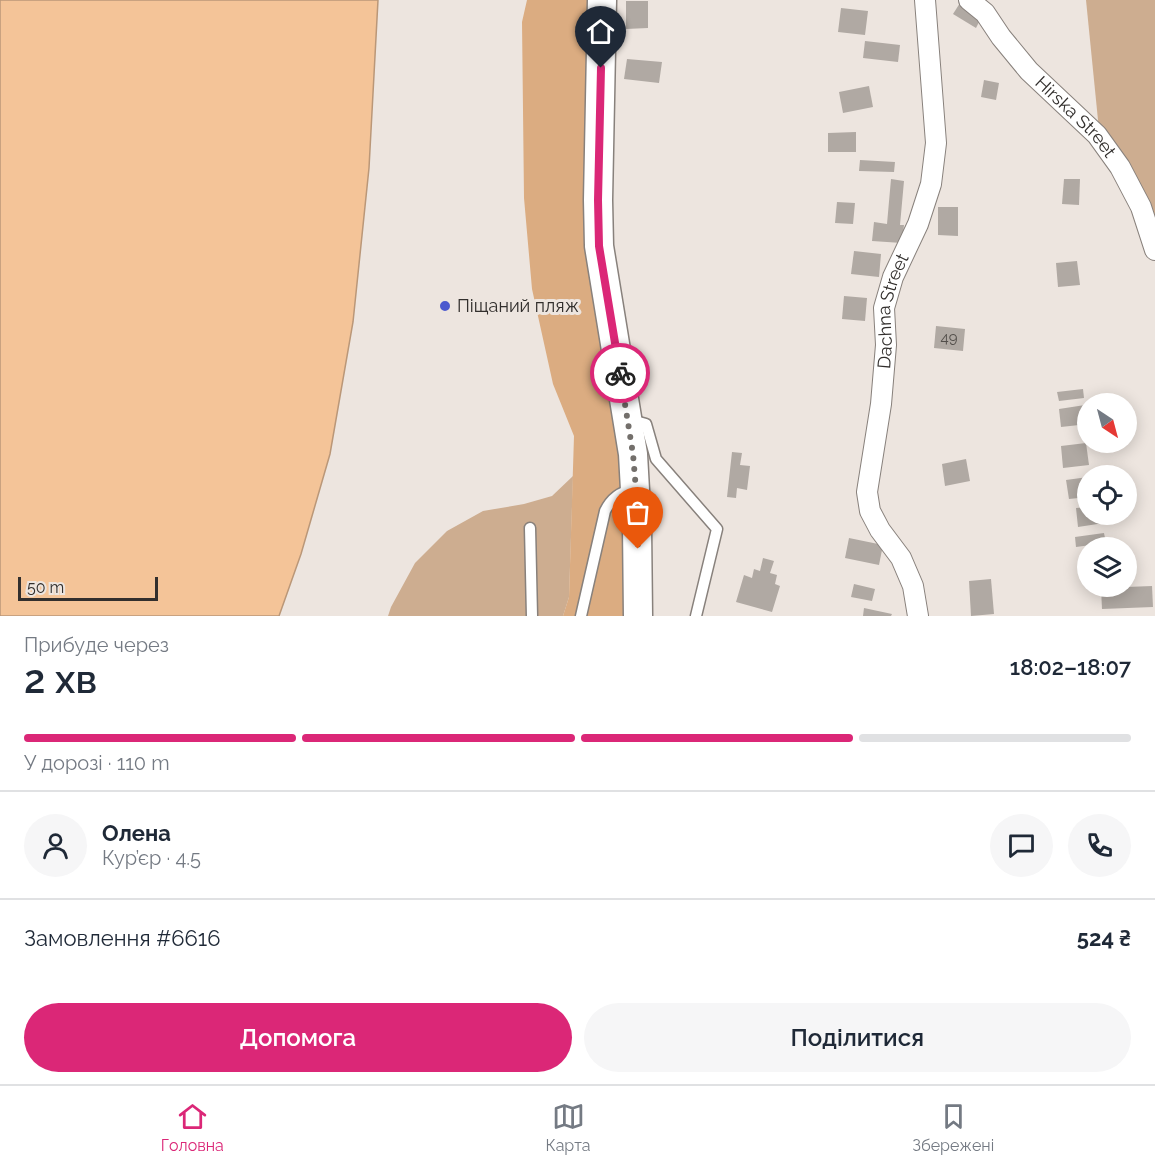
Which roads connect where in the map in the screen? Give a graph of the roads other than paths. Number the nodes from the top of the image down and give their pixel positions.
1 (602, 0) edge
2 (925, 0) edge
3 (969, 0) edge
4 (1155, 250) edge
5 (628, 419) junction
6 (636, 490) junction
7 (530, 528) dead end
8 (532, 616) edge
9 (581, 616) edge
10 (638, 616) edge
11 (696, 616) edge
12 (918, 616) edge

1 - 5 street
2 - 12 street, Dachna Street
3 - 4 street, Hirska Street
5 - 6 street
5 - 11 lane
6 - 9 lane
6 - 10 street
7 - 8 lane

